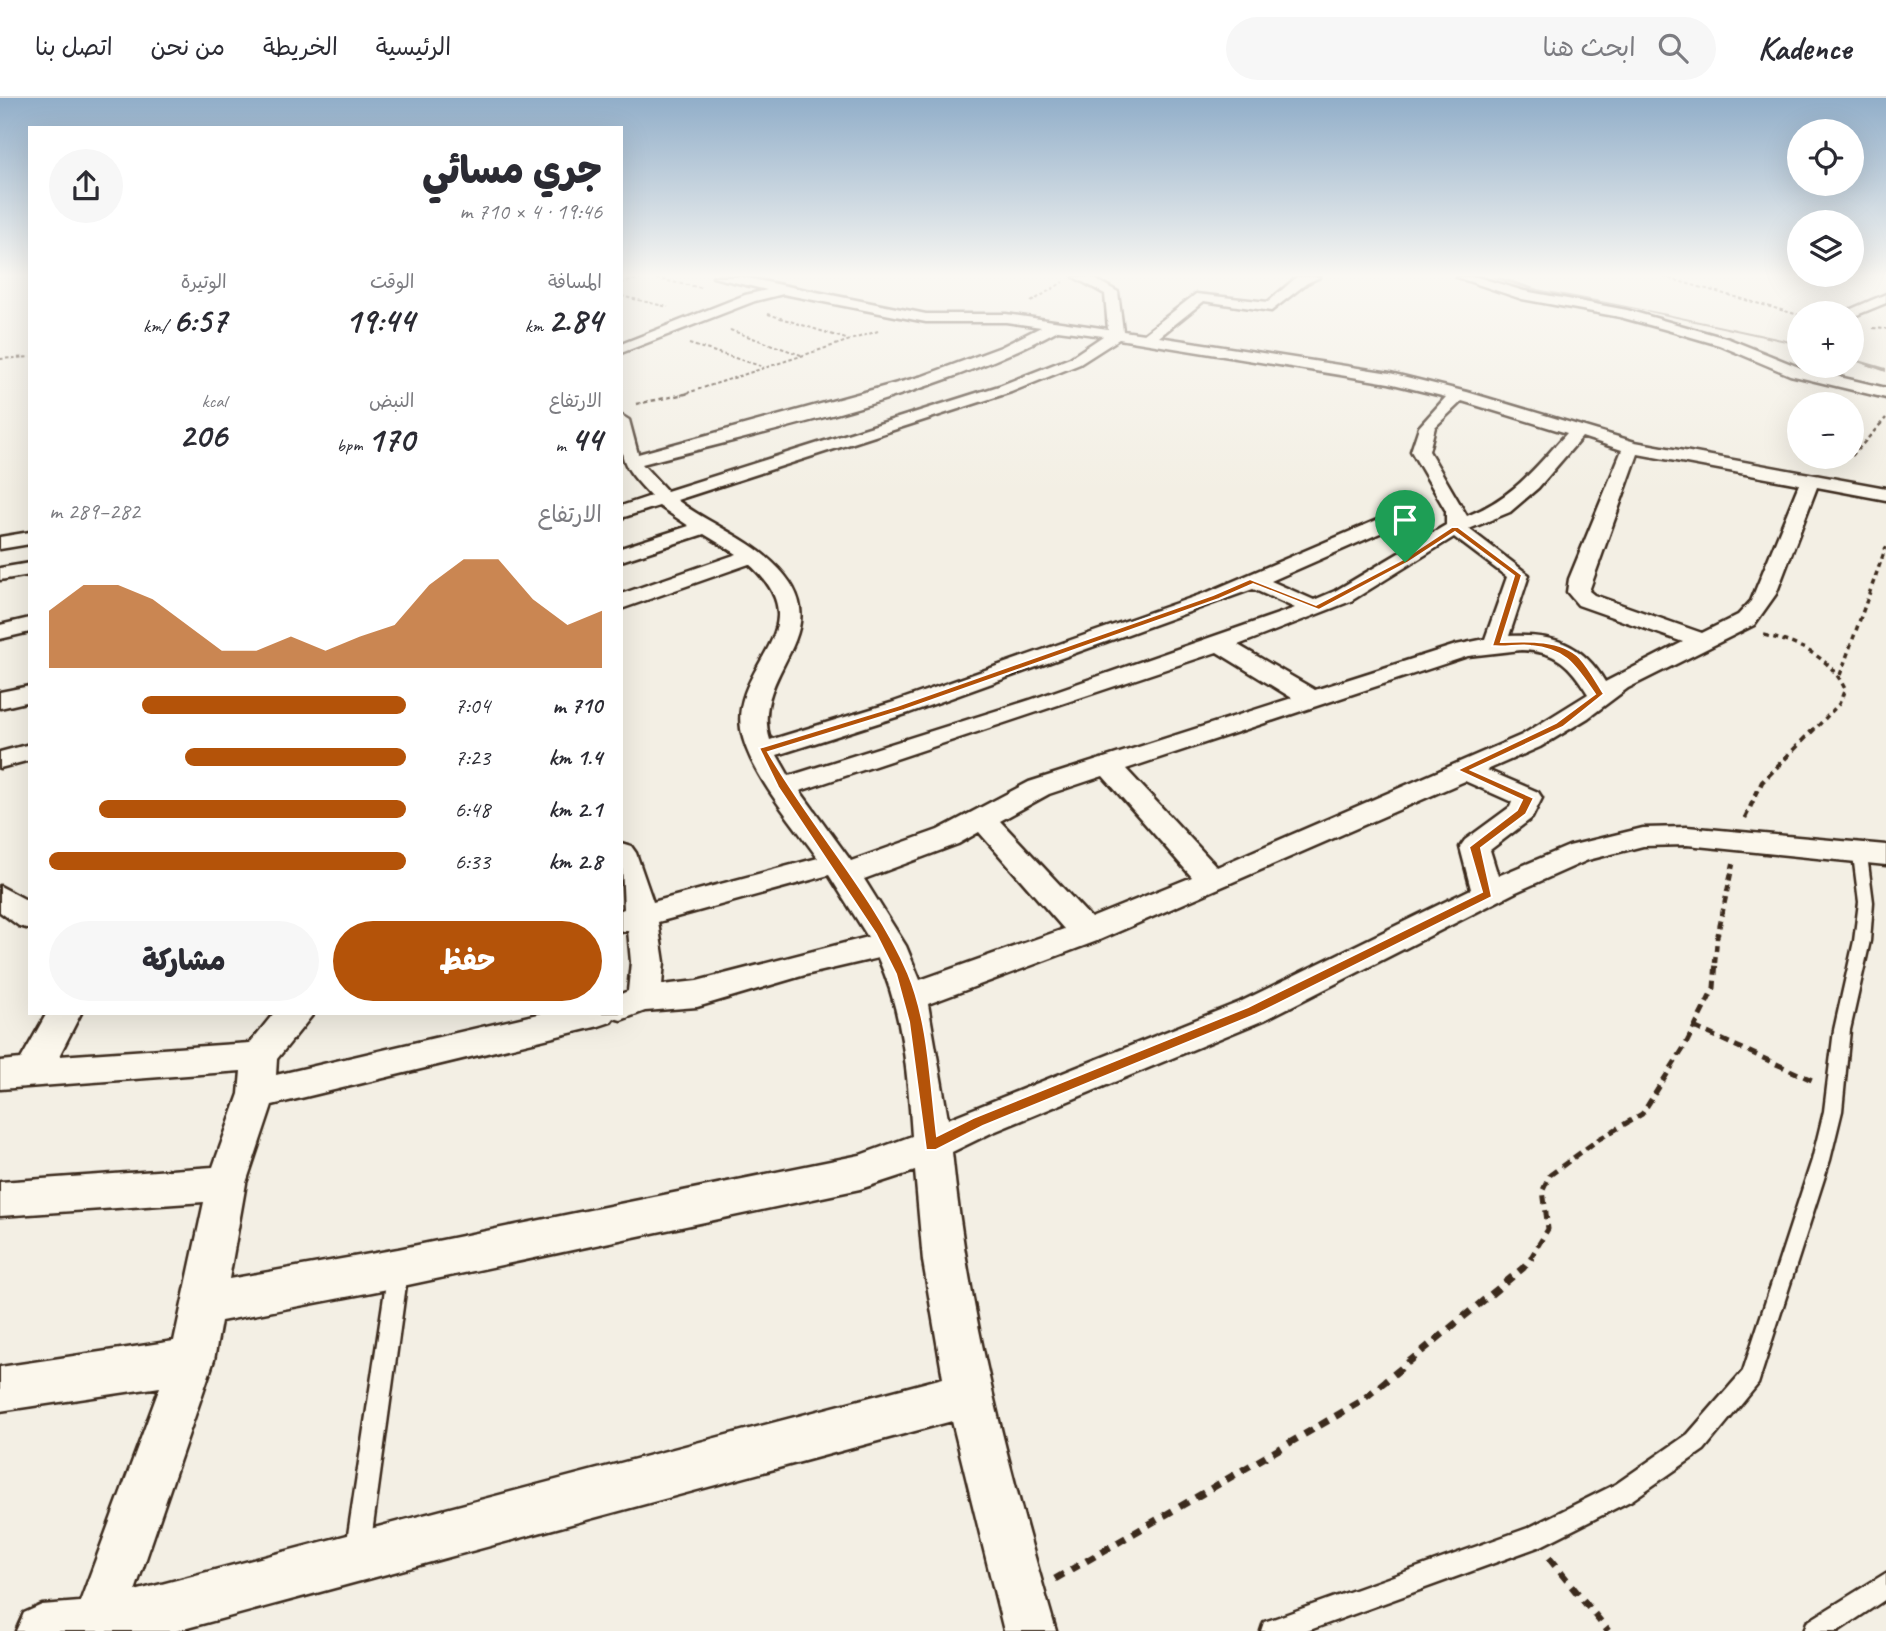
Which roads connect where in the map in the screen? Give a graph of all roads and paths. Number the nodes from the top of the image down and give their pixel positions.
1 (704, 349) edge
2 (785, 349) edge
3 (821, 349) edge
4 (1015, 349) edge
5 (1093, 349) edge
6 (1209, 349) edge
7 (1740, 349) edge
8 (802, 355) junction
9 (28, 357) edge
10 (0, 359) edge
11 (765, 367) junction
12 (1886, 393) edge
13 (1461, 396) junction
14 (632, 405) dead end
15 (1886, 418) edge
16 (1577, 432) junction
17 (623, 433) edge
18 (1864, 443) edge
19 (1632, 447) junction
20 (627, 460) edge
21 (1810, 480) junction
22 (1886, 494) edge
23 (663, 500) junction
24 (623, 511) edge
25 (1405, 515) dead end
26 (706, 527) junction
27 (1455, 528) junction
28 (28, 538) edge
29 (0, 543) edge
30 (1886, 547) edge
31 (623, 554) edge
32 (752, 556) junction
33 (28, 569) edge
34 (0, 574) edge
35 (1253, 581) junction
36 (623, 602) edge
37 (1316, 609) junction
38 (28, 625) edge
39 (1732, 626) junction
40 (0, 632) edge
41 (1702, 641) junction
42 (1221, 645) junction
43 (1495, 645) junction
44 (1840, 675) junction
45 (28, 693) edge
46 (1600, 694) junction
47 (0, 700) edge
48 (1314, 700) junction
49 (762, 751) junction
50 (28, 753) edge
51 (0, 760) edge
52 (1109, 767) junction
53 (1462, 770) junction
54 (783, 787) junction
55 (982, 817) junction
56 (1738, 840) junction
57 (1873, 855) edge
58 (623, 865) edge
59 (839, 869) junction
60 (1211, 879) junction
61 (1488, 894) junction
62 (0, 897) edge
63 (28, 917) edge
64 (632, 918) edge
65 (1086, 933) junction
66 (887, 944) junction
67 (910, 997) junction
68 (632, 1003) edge
69 (62, 1015) edge
70 (574, 1015) edge
71 (1695, 1027) junction
72 (276, 1040) edge
73 (16, 1074) edge
74 (1835, 1091) junction
75 (931, 1146) junction
76 (227, 1183) junction
77 (0, 1199) edge
78 (398, 1268) junction
79 (205, 1304) junction
80 (192, 1360) junction
81 (0, 1389) edge
82 (968, 1394) junction
83 (1533, 1538) junction
84 (356, 1560) junction
85 (1886, 1585) edge
86 (1021, 1599) junction
87 (95, 1629) edge
88 (42, 1631) edge
89 (1030, 1631) edge
90 (1273, 1631) edge
91 (1608, 1631) edge
92 (1816, 1631) edge

1 - 11 path
2 - 8 path
3 - 8 path
4 - 20 street
5 - 23 street
6 - 13 street
7 - 12 street
8 - 11 path
9 - 10 path
11 - 14 path
13 - 16 street
13 - 27 street
15 - 18 path
16 - 19 street
16 - 27 street
17 - 20 street
19 - 21 street
19 - 41 street
20 - 23 street
21 - 22 street
21 - 39 street
23 - 24 street
23 - 26 street
25 - 35 street
26 - 31 street
26 - 32 street
27 - 37 street
27 - 43 street
28 - 29 street
30 - 44 path
32 - 36 street
32 - 49 street
33 - 34 street
35 - 37 street
35 - 49 street
37 - 42 street
38 - 40 street
39 - 41 street
39 - 44 path
41 - 46 street
42 - 48 street
42 - 54 street
43 - 46 street
43 - 48 street
44 - 56 path
45 - 47 street
46 - 53 street
48 - 52 street
49 - 54 street
50 - 51 street
52 - 55 street
52 - 60 street
53 - 60 street
53 - 61 street
54 - 59 street
55 - 59 street
55 - 65 street
56 - 57 street
56 - 61 street
56 - 71 path
57 - 74 lane
58 - 64 street
59 - 64 street
59 - 66 street
60 - 65 street
61 - 75 street
62 - 63 street
64 - 68 street
65 - 67 street
66 - 67 street
66 - 68 street
67 - 75 street
69 - 73 street
70 - 72 street
71 - 74 path
71 - 86 path
72 - 73 street
72 - 76 street
74 - 83 lane
75 - 78 street
75 - 82 street
76 - 77 street
76 - 79 street
78 - 79 street
78 - 84 lane
79 - 80 street
80 - 81 street
80 - 87 street
82 - 84 street
82 - 86 street
83 - 90 lane
83 - 91 path
84 - 87 street
85 - 92 lane
86 - 89 street
87 - 88 street

